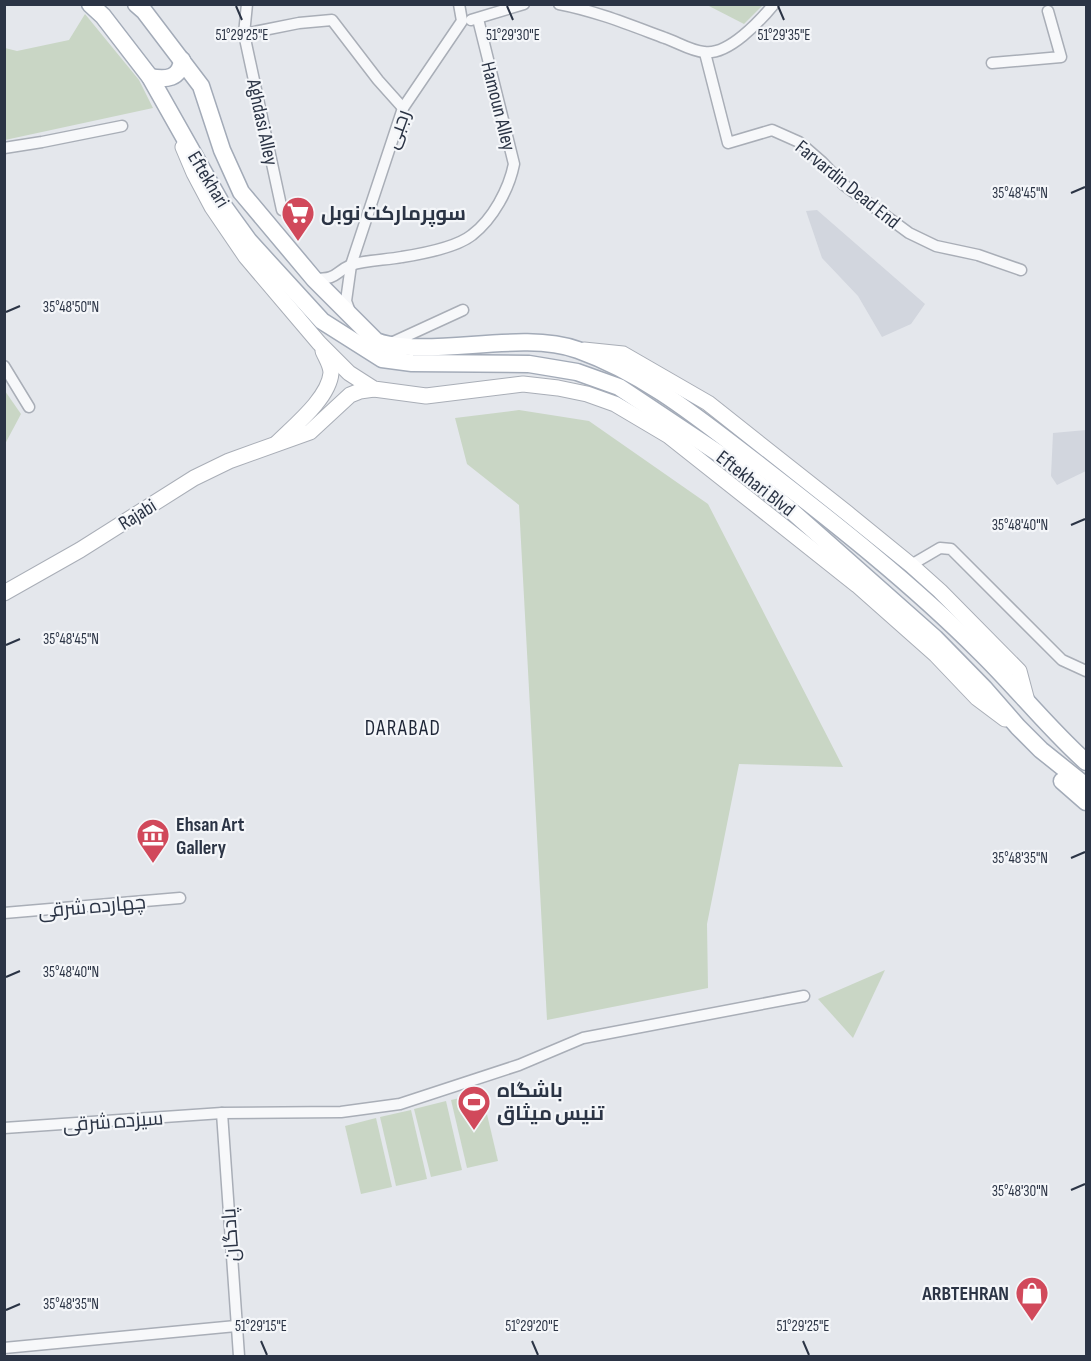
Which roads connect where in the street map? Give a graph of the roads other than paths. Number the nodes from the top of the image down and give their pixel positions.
1 (90, 4) edge
2 (136, 4) edge
3 (247, 4) edge
4 (459, 4) edge
5 (524, 4) edge
6 (559, 4) edge
7 (774, 4) edge
8 (1048, 11) dead end
9 (478, 19) junction
10 (462, 21) junction
11 (244, 34) junction
12 (705, 53) junction
13 (182, 60) junction
14 (992, 63) dead end
15 (150, 77) junction
16 (403, 108) junction
17 (171, 117) junction
18 (122, 126) dead end
19 (4, 148) edge
20 (282, 210) dead end
21 (351, 265) junction
22 (1021, 270) dead end
23 (314, 279) junction
24 (463, 310) dead end
25 (352, 319) junction
26 (319, 343) junction
27 (386, 345) junction
28 (575, 349) junction
29 (4, 366) edge
30 (374, 389) junction
31 (29, 407) dead end
32 (275, 444) junction
33 (911, 565) junction
34 (4, 592) edge
35 (989, 660) junction
36 (1086, 671) edge
37 (972, 676) junction
38 (1027, 701) junction
39 (1018, 728) junction
40 (1041, 750) junction
41 (1086, 762) edge
42 (1086, 786) edge
43 (1086, 802) edge
44 (180, 898) dead end
45 (4, 913) edge
46 (804, 996) dead end
47 (222, 1113) junction
48 (4, 1128) edge
49 (236, 1326) junction
50 (4, 1348) edge
51 (239, 1356) edge

1 - 15 main road, Eftekhari
2 - 13 main road, Eftekhari
3 - 11 street, Aghdasi Alley
4 - 10 street
5 - 9 street
6 - 12 street
7 - 12 street
8 - 14 street
9 - 10 street
9 - 21 street, Hamoun Alley
10 - 16 street, رجبی
11 - 16 street
11 - 20 street, Aghdasi Alley
12 - 22 street, Farvardin Dead End
13 - 15 main road
13 - 23 main road, Eftekhari
15 - 17 main road, Eftekhari
16 - 21 street, رجبی
17 - 26 main road
17 - 37 main road, Eftekhari
18 - 19 street
21 - 23 street
21 - 25 street, رجبی
23 - 25 main road, Eftekhari
24 - 27 street
25 - 27 main road
26 - 30 main road
26 - 32 main road, Rajabi
27 - 28 main road, Eftekhari Blvd
28 - 33 main road
28 - 35 main road, Eftekhari Blvd
29 - 31 street
30 - 32 main road, Rajabi
30 - 39 main road
32 - 34 main road, Rajabi
33 - 36 street
33 - 38 main road
35 - 37 main road
35 - 38 main road, Eftekhari Blvd
37 - 39 main road
38 - 41 main road, Eftekhari Blvd
39 - 40 main road
40 - 42 main road
40 - 43 main road
44 - 45 street, چهارده شرقی
46 - 47 street, سیزده شرقی
47 - 48 street, سیزده شرقی
47 - 49 street, پادگان
49 - 50 street
49 - 51 street, پادگان

